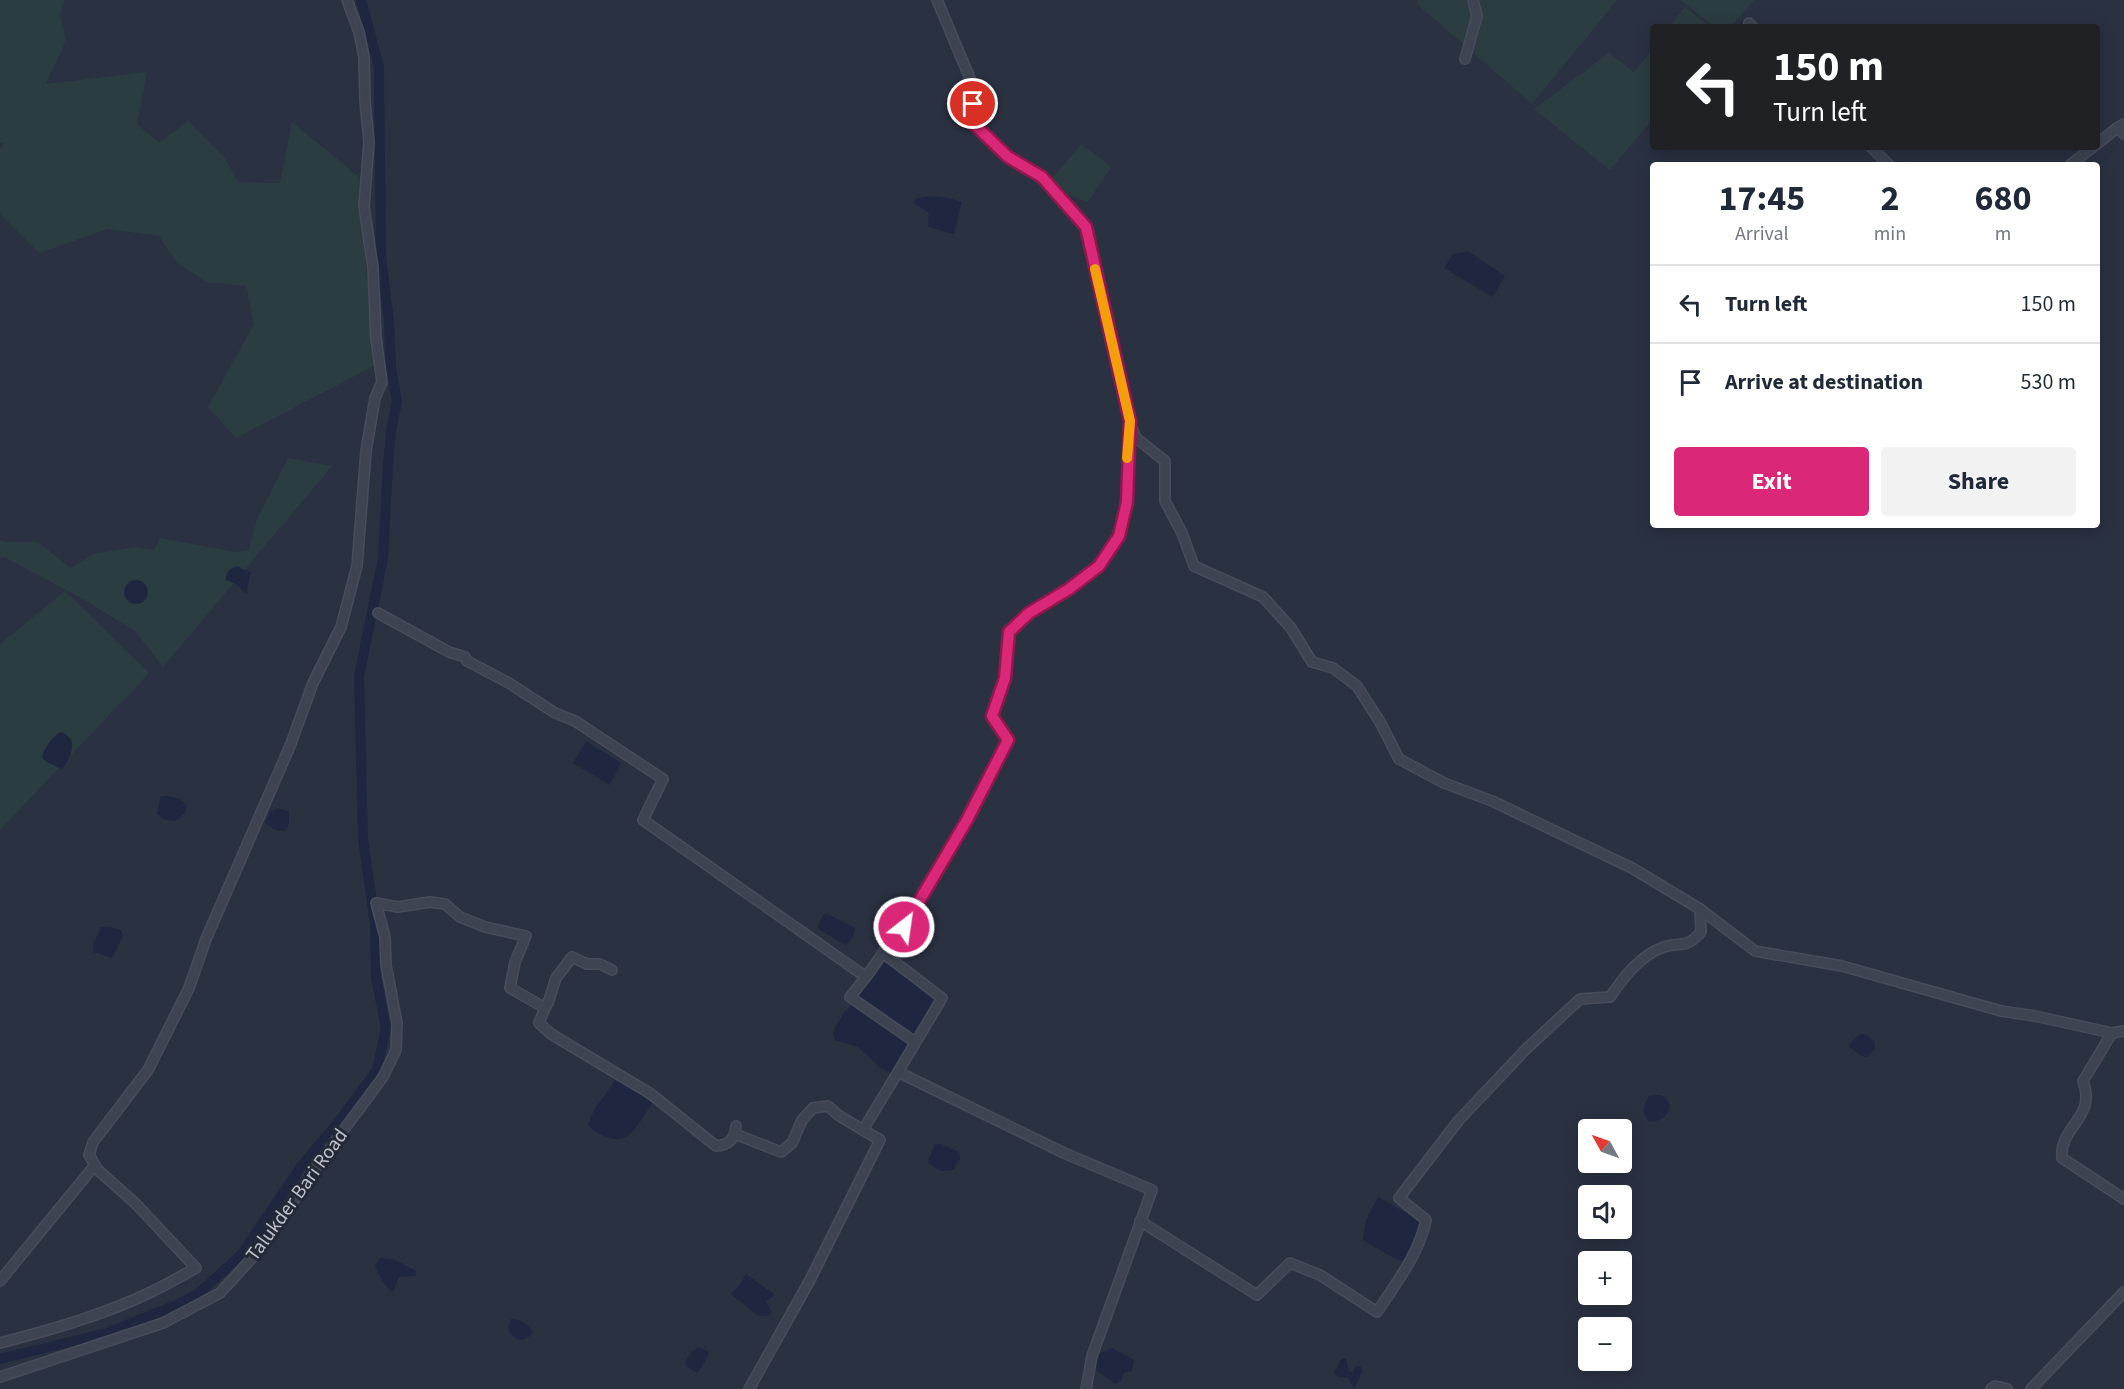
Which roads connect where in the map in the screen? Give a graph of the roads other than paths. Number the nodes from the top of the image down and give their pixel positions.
1 (347, 0) edge
2 (937, 0) edge
3 (1473, 0) edge
4 (1465, 59) dead end
5 (2122, 129) edge
6 (2100, 142) edge
7 (1874, 150) edge
8 (2089, 150) edge
9 (1886, 162) edge
10 (2074, 162) edge
11 (1130, 421) junction
12 (378, 613) dead end
13 (1700, 909) junction
14 (883, 953) junction
15 (612, 970) dead end
16 (866, 977) junction
17 (545, 1008) junction
18 (2124, 1031) edge
19 (2112, 1034) junction
20 (915, 1042) junction
21 (898, 1072) junction
22 (863, 1130) junction
23 (95, 1165) junction
24 (2124, 1199) edge
25 (1140, 1221) junction
26 (0, 1281) edge
27 (2124, 1292) edge
28 (0, 1343) edge
29 (0, 1377) edge
30 (749, 1389) edge
31 (1086, 1389) edge
32 (1991, 1389) edge
33 (2007, 1389) edge
34 (2031, 1389) edge

1 - 23 street
2 - 11 street
3 - 4 street
5 - 6 street
7 - 9 street
8 - 10 street
11 - 13 street
11 - 14 street
12 - 16 street
13 - 19 street
13 - 25 street
14 - 16 street
14 - 20 street
15 - 17 street
16 - 20 street
17 - 22 street
17 - 29 street, Talukder Bari Road
18 - 19 street
19 - 24 street
20 - 21 street
21 - 22 street
21 - 25 street
22 - 30 street
23 - 26 street
23 - 28 street
25 - 31 street
27 - 34 street
32 - 33 street

